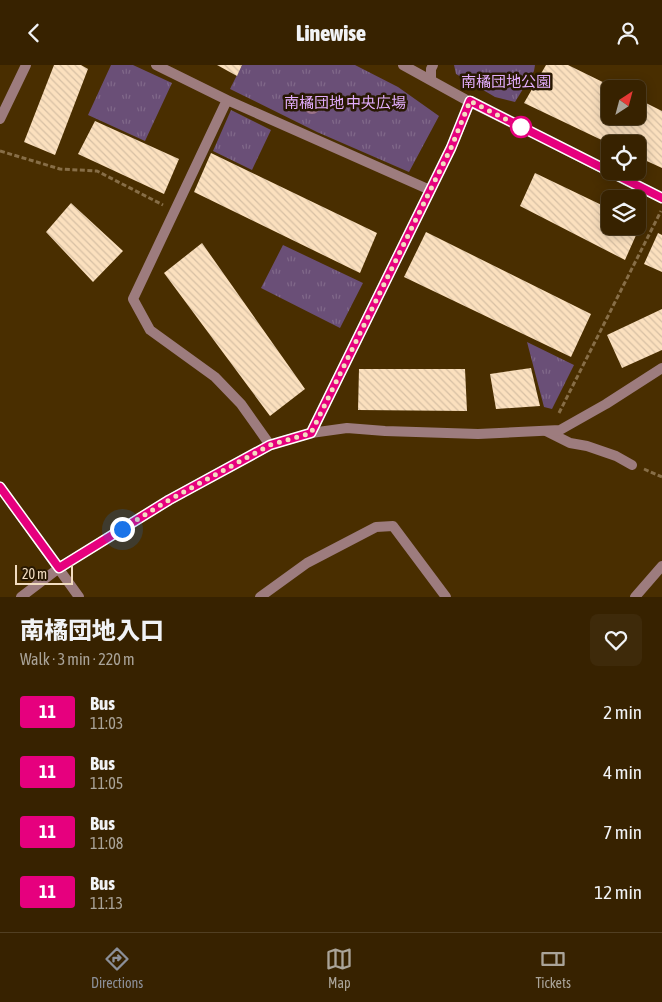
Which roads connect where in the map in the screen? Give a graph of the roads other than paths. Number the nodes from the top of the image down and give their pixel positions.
1 (26, 65) edge
2 (156, 65) edge
3 (402, 65) edge
4 (433, 65) edge
5 (431, 80) junction
6 (227, 99) junction
7 (470, 101) junction
8 (0, 119) edge
9 (430, 190) junction
10 (662, 198) edge
11 (662, 368) edge
12 (546, 431) junction
13 (311, 433) junction
14 (270, 445) junction
15 (632, 465) dead end
16 (0, 487) edge
17 (662, 566) edge
18 (59, 568) junction
19 (20, 597) edge
20 (79, 597) edge
21 (260, 597) edge
22 (446, 597) edge
23 (635, 597) edge

1 - 8 street
2 - 6 street
3 - 5 street
4 - 5 street
5 - 7 street
6 - 9 street
6 - 14 street
7 - 9 street
7 - 10 street
9 - 13 street
11 - 12 street
12 - 13 street
12 - 15 street
13 - 14 street
14 - 18 street
16 - 18 street
17 - 23 street
18 - 19 street
18 - 20 street
21 - 22 street

